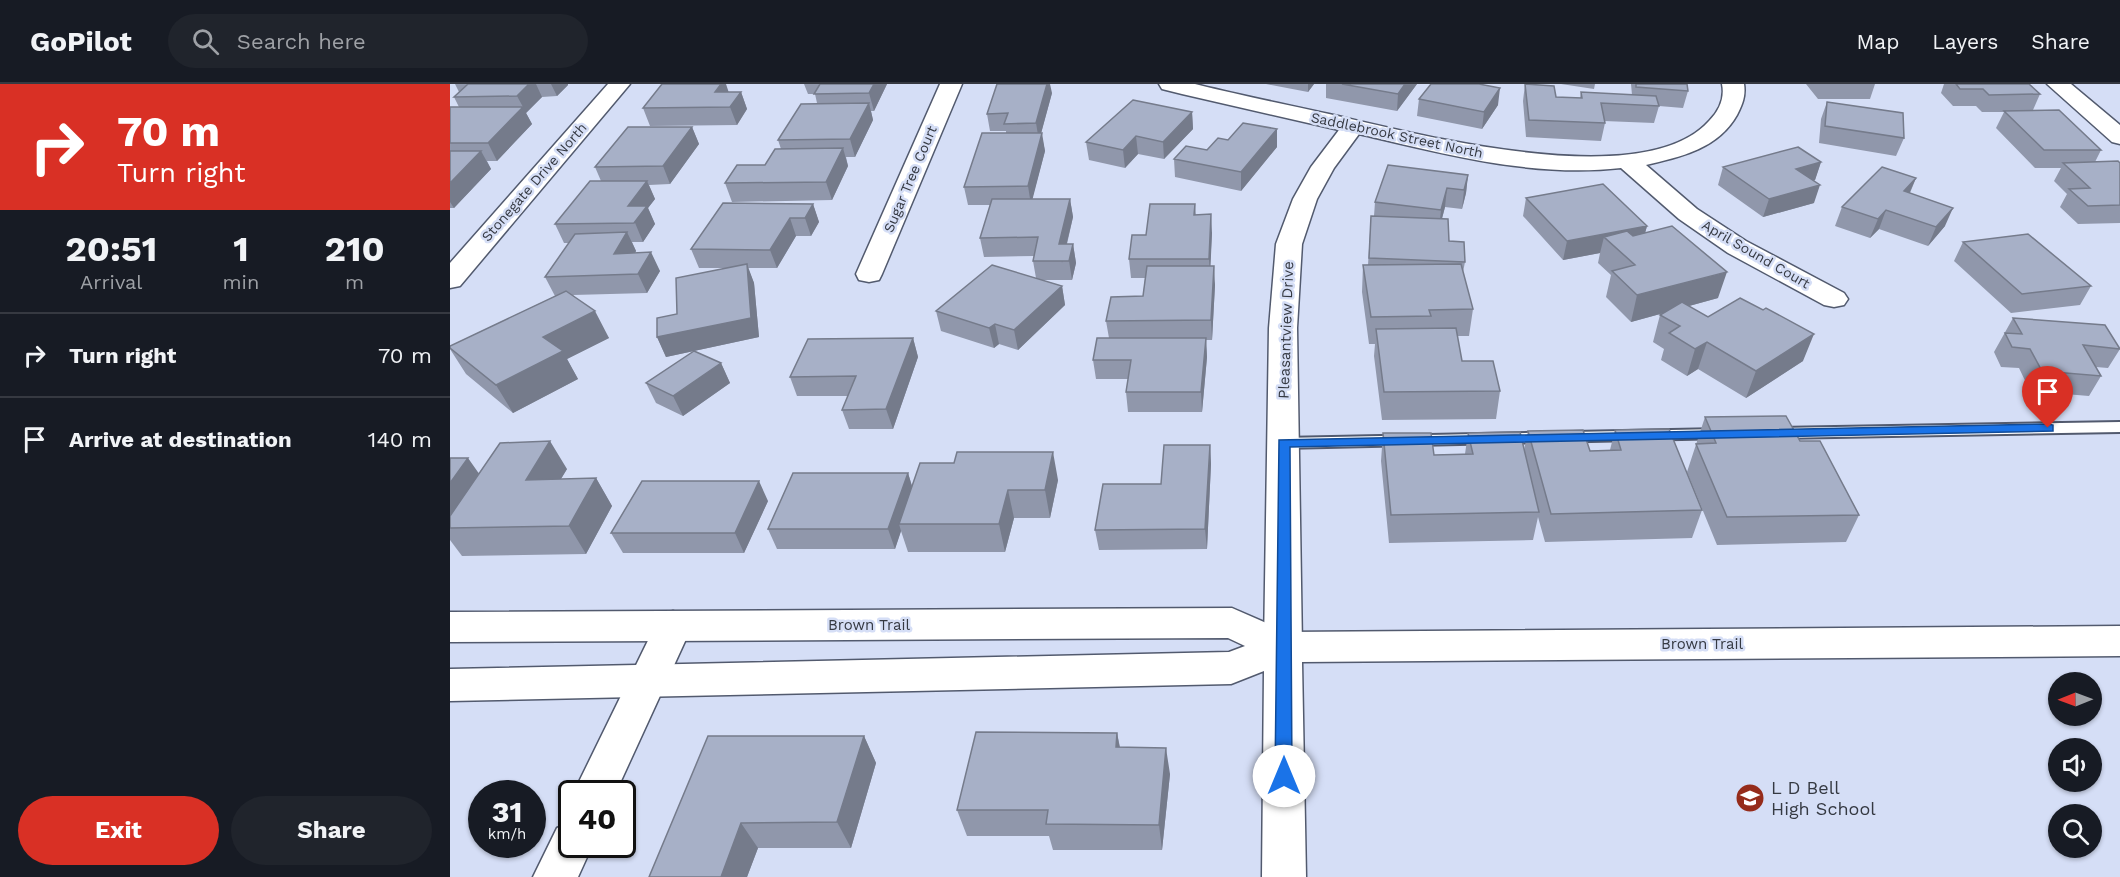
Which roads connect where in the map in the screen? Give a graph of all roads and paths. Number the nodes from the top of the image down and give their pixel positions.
1 (619, 84) edge
2 (951, 84) edge
3 (1170, 84) edge
4 (1733, 84) edge
5 (2058, 84) edge
6 (1353, 127) junction
7 (2120, 137) edge
8 (1626, 160) junction
9 (870, 274) dead end
10 (450, 280) edge
11 (1834, 299) dead end
12 (2120, 427) edge
13 (1737, 434) edge
14 (1761, 434) edge
15 (1283, 443) junction
16 (673, 626) junction
17 (450, 627) edge
18 (2120, 641) edge
19 (1283, 646) junction
20 (647, 683) junction
21 (450, 685) edge
22 (601, 780) edge
23 (564, 858) edge
24 (555, 877) edge
25 (1284, 877) edge

1 - 10 street, Stonegate Drive North
2 - 9 street, Sugar Tree Court
3 - 6 street, Saddlebrook Street North
4 - 8 street, Saddlebrook Street North
5 - 7 street
6 - 8 street, Saddlebrook Street North
6 - 15 street, Pleasantview Drive
8 - 11 street, April Sound Court
12 - 14 lane
13 - 15 lane
15 - 19 street, Pleasantview Drive
16 - 17 street, Brown Trail
16 - 19 street, Brown Trail
16 - 20 street
18 - 19 street, Brown Trail
19 - 20 street, Brown Trail
19 - 25 street, Pleasantview Drive
20 - 21 street, Brown Trail
20 - 22 street
23 - 24 street

